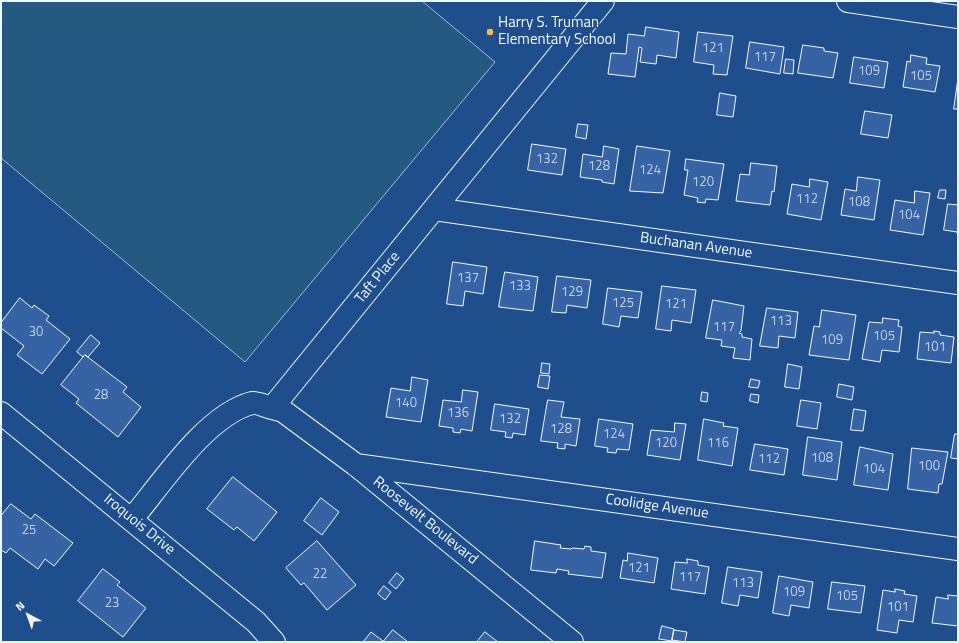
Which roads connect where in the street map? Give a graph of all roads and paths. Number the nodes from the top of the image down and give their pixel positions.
1 (603, 1) edge
2 (848, 1) edge
3 (958, 17) edge
4 (434, 209) junction
5 (958, 283) edge
6 (272, 408) junction
7 (1, 413) edge
8 (356, 465) junction
9 (132, 519) junction
10 (958, 549) edge
11 (274, 642) edge
12 (572, 642) edge

1 - 4 street, Taft Place
2 - 3 street
4 - 5 street, Buchanan Avenue
4 - 6 street, Taft Place
6 - 8 street, Roosevelt Boulevard
6 - 9 street
7 - 9 street, Iroquois Drive
8 - 10 street, Coolidge Avenue
8 - 12 street, Roosevelt Boulevard
9 - 11 street, Iroquois Drive

